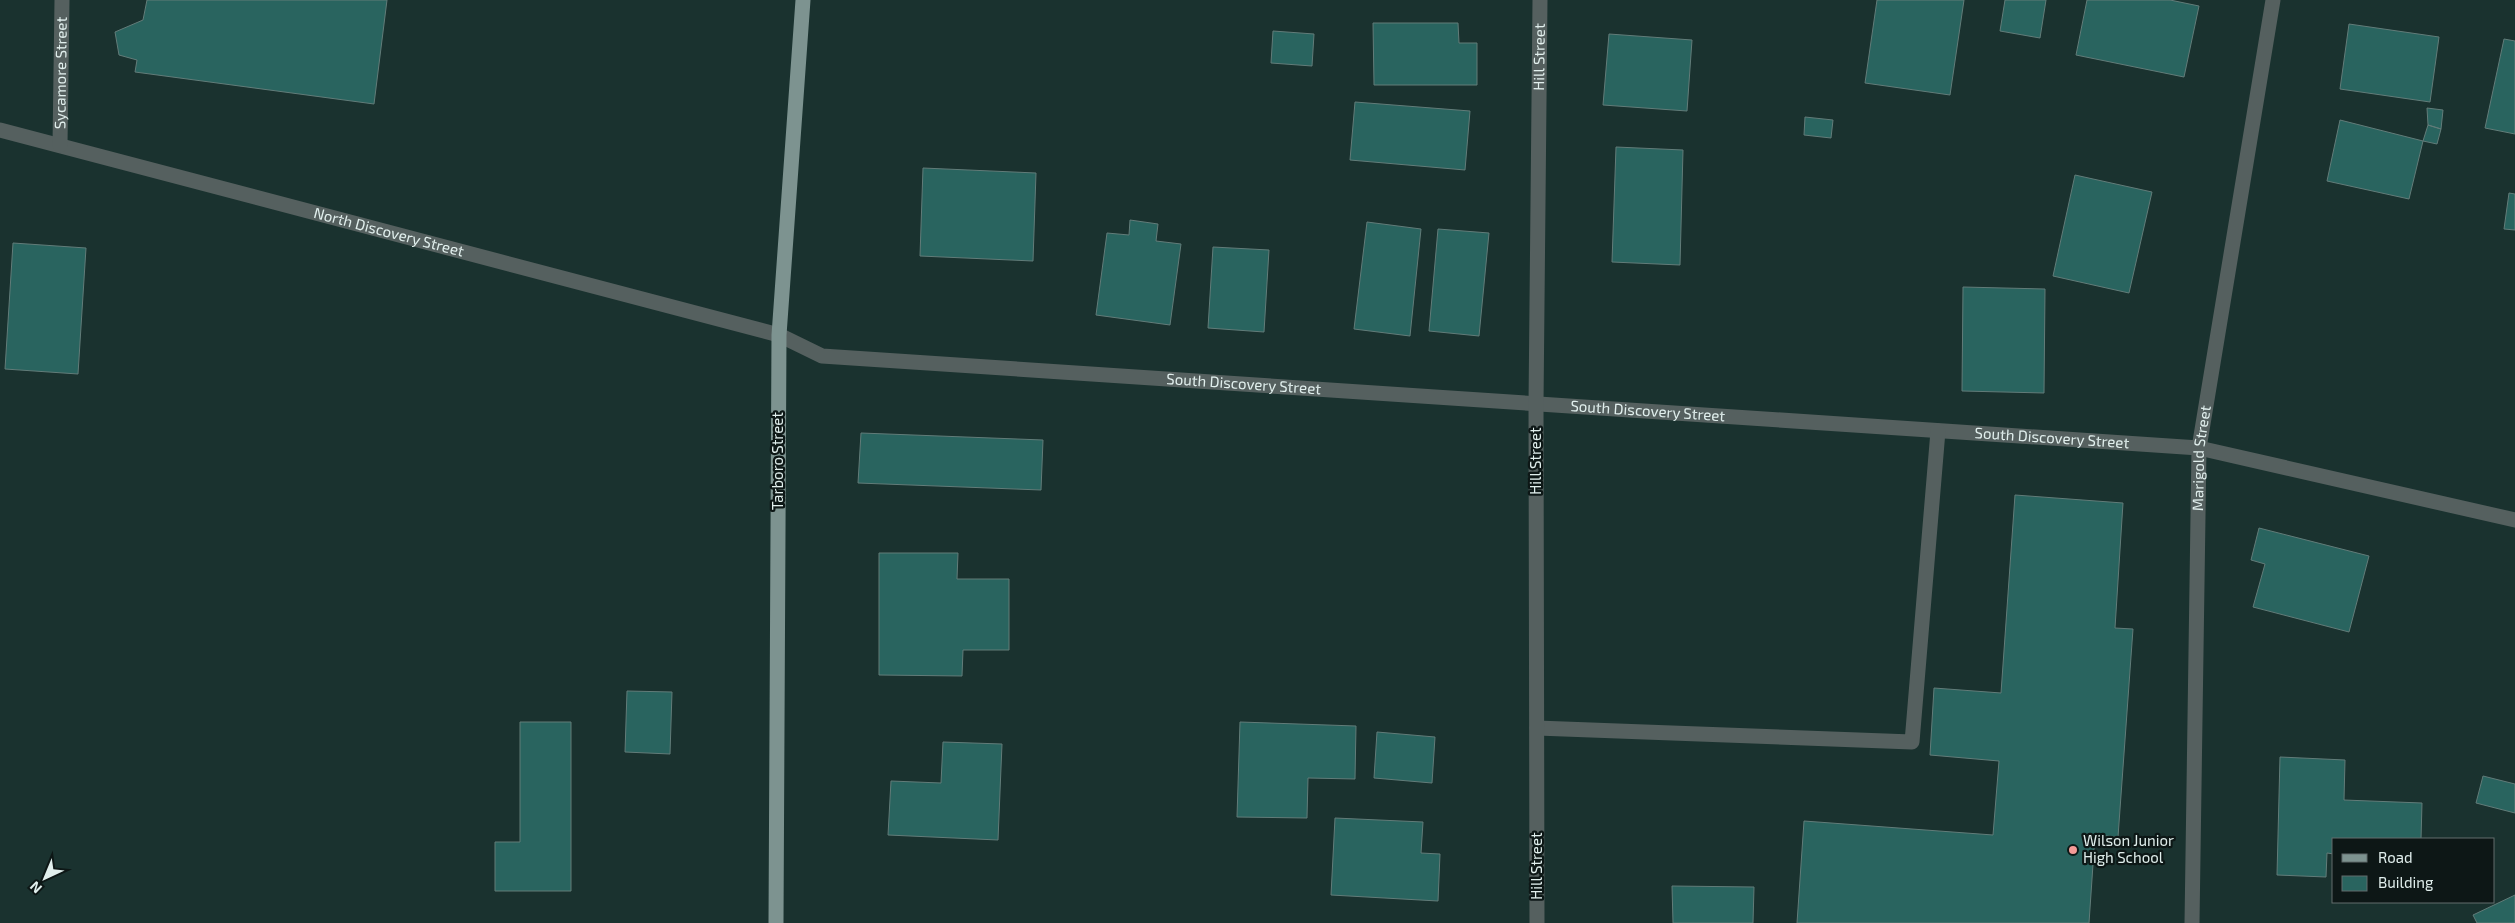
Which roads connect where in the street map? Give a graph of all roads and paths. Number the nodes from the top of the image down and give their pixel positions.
1 (62, 0) edge
2 (803, 0) edge
3 (1540, 0) edge
4 (2273, 0) edge
5 (0, 130) edge
6 (60, 144) junction
7 (779, 335) junction
8 (1536, 404) junction
9 (1938, 431) junction
10 (2199, 448) junction
11 (2515, 520) edge
12 (1536, 728) junction
13 (776, 923) edge
14 (1537, 923) edge
15 (2192, 923) edge

1 - 6 street, Sycamore Street
2 - 7 main road, Tarboro Street
3 - 8 street, Hill Street
4 - 10 street, Marigold Street
5 - 6 street, North Discovery Street
6 - 7 street, North Discovery Street
7 - 8 street, South Discovery Street
7 - 13 main road, Tarboro Street
8 - 9 street, South Discovery Street
8 - 12 street, Hill Street
9 - 10 street, South Discovery Street
9 - 12 street
10 - 11 street, South Discovery Street
10 - 15 street, Marigold Street
12 - 14 street, Hill Street

